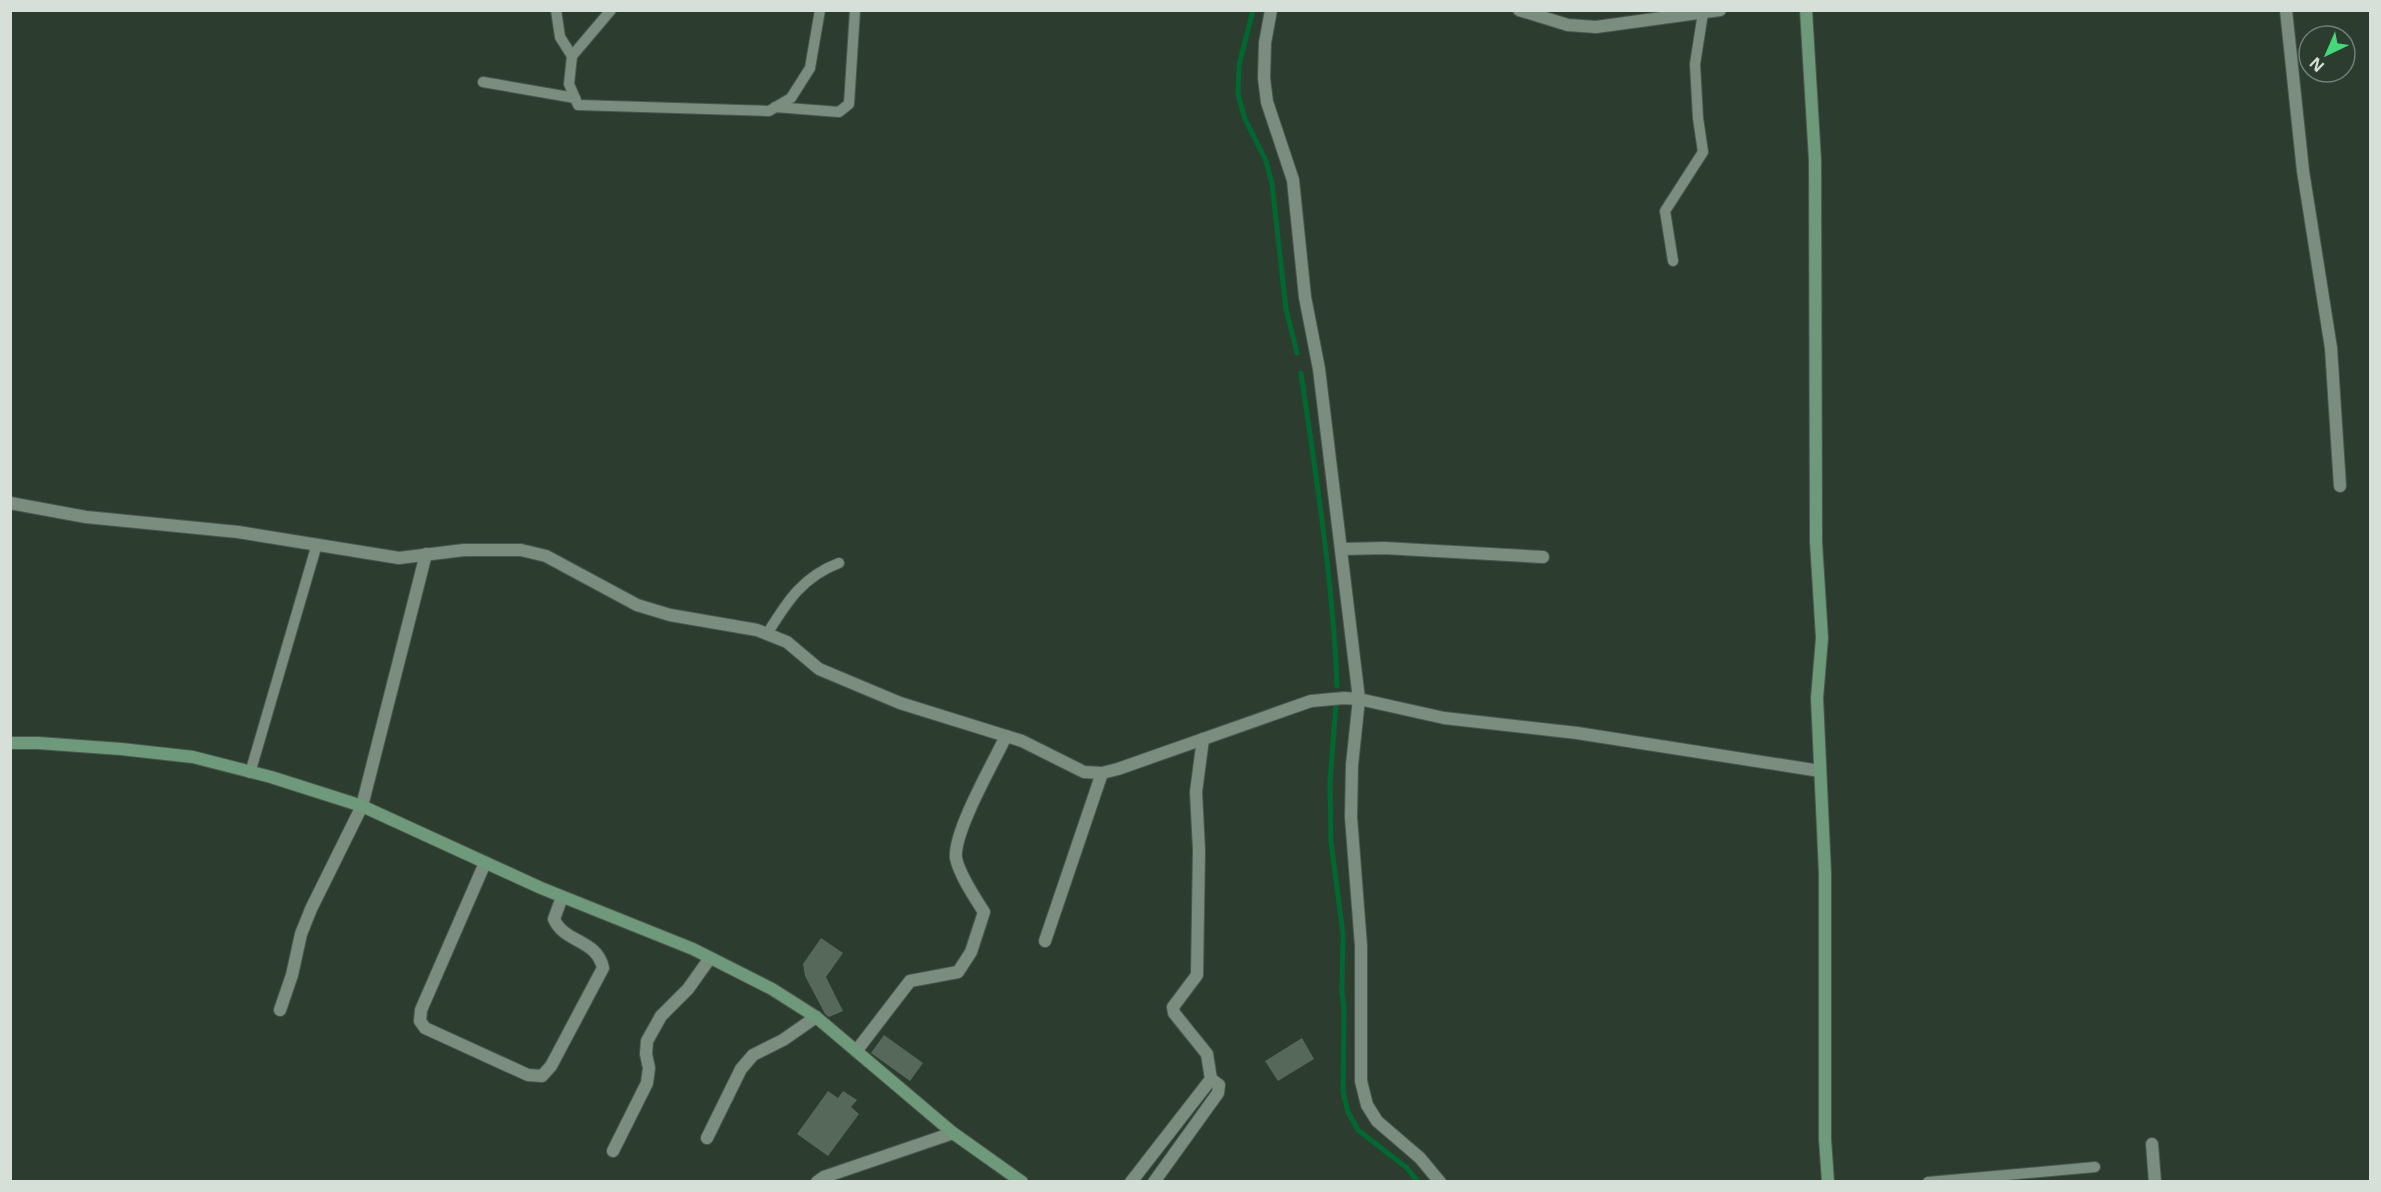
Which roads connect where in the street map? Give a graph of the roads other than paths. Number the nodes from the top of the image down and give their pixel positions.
1 (556, 10) edge
2 (611, 10) edge
3 (820, 10) edge
4 (855, 10) edge
5 (1271, 10) edge
6 (1519, 10) edge
7 (1720, 10) edge
8 (1806, 10) edge
9 (2286, 10) edge
10 (1703, 13) junction
11 (572, 56) junction
12 (483, 82) dead end
13 (575, 98) junction
14 (775, 107) junction
15 (1673, 261) dead end
16 (2340, 486) dead end
17 (10, 503) edge
18 (317, 544) junction
19 (1342, 549) junction
20 (426, 554) junction
21 (1543, 557) dead end
22 (839, 563) dead end
23 (767, 634) junction
24 (1359, 699) junction
25 (1006, 736) junction
26 (1203, 739) junction
27 (10, 743) edge
28 (1820, 771) junction
29 (250, 773) junction
30 (1102, 773) junction
31 (362, 806) junction
32 (485, 863) junction
33 (562, 897) junction
34 (1044, 941) dead end
35 (710, 958) junction
36 (280, 1010) dead end
37 (816, 1017) junction
38 (857, 1050) junction
39 (1211, 1079) junction
40 (952, 1133) junction
41 (707, 1138) dead end
42 (2152, 1144) dead end
43 (613, 1151) dead end
44 (2095, 1167) dead end
45 (817, 1182) edge
46 (1022, 1182) edge
47 (1131, 1182) edge
48 (1154, 1182) edge
49 (1440, 1182) edge
50 (1828, 1182) edge
51 (1928, 1182) edge
52 (2155, 1182) edge

1 - 11 lane
2 - 11 lane
3 - 14 lane
4 - 14 lane
5 - 19 street
6 - 10 street
7 - 10 street
8 - 28 street
9 - 16 street
10 - 15 lane
11 - 13 lane
12 - 13 lane
13 - 14 lane
17 - 18 street
18 - 20 street
18 - 29 lane
19 - 21 street
19 - 24 street
20 - 23 street
20 - 31 street
22 - 23 lane
23 - 25 street
24 - 26 street
24 - 28 street
24 - 49 street
25 - 30 street
25 - 38 street
26 - 30 street
26 - 39 street
27 - 29 street
28 - 50 street
29 - 31 street
30 - 34 street
31 - 32 street
31 - 36 street
32 - 33 street
32 - 33 street
33 - 35 street
35 - 37 street
35 - 43 street
37 - 38 street
37 - 41 street
38 - 40 street
39 - 47 street
39 - 48 street
40 - 45 street
40 - 46 street
42 - 52 street
44 - 51 lane

